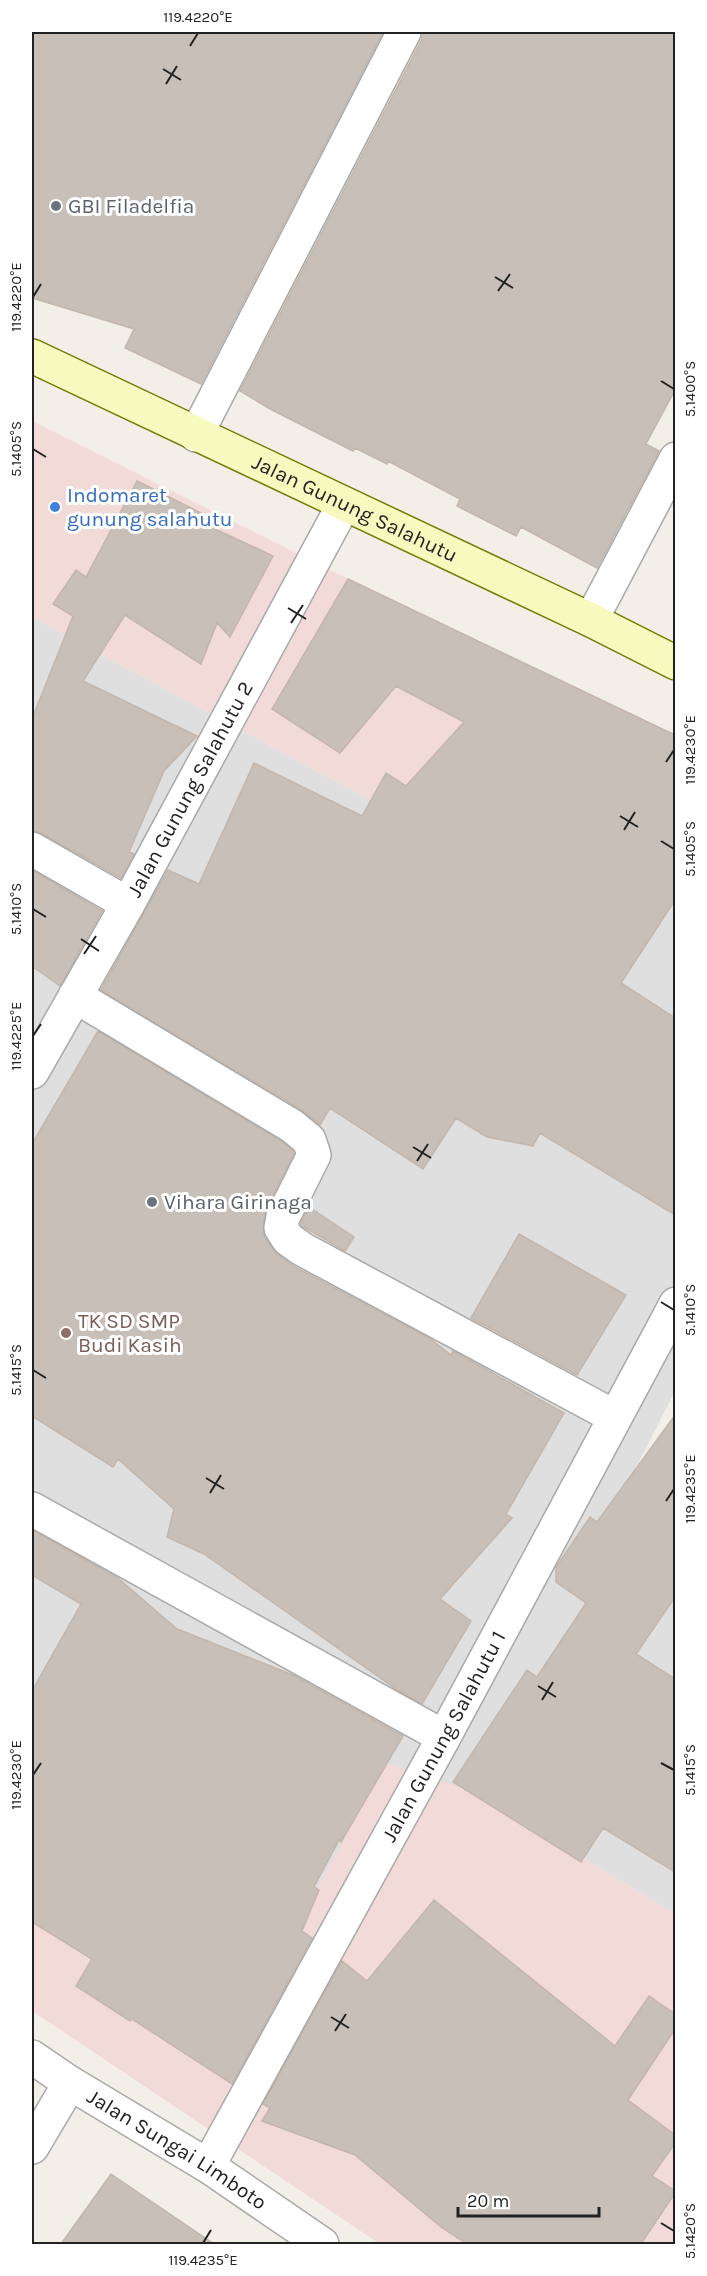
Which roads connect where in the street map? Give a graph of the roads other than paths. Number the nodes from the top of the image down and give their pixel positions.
1 (404, 32) edge
2 (32, 356) edge
3 (196, 435) junction
4 (675, 459) edge
5 (344, 504) junction
6 (591, 620) junction
7 (675, 663) edge
8 (32, 849) edge
9 (128, 904) junction
10 (75, 996) junction
11 (32, 1072) edge
12 (675, 1304) edge
13 (615, 1416) junction
14 (32, 1509) edge
15 (444, 1737) junction
16 (32, 2057) edge
17 (70, 2083) junction
18 (32, 2147) edge
19 (208, 2166) junction
20 (322, 2244) edge

1 - 3 street
2 - 3 street, Jalan Gunung Salahutu
3 - 5 street, Jalan Gunung Salahutu
4 - 6 street
5 - 6 street, Jalan Gunung Salahutu
5 - 9 street, Jalan Gunung Salahutu 2
6 - 7 street, Jalan Gunung Salahutu
8 - 9 street
9 - 10 street, Jalan Gunung Salahutu 2
10 - 11 street, Jalan Gunung Salahutu 2
10 - 13 street
12 - 13 street, Jalan Gunung Salahutu 1
13 - 15 street, Jalan Gunung Salahutu 1
14 - 15 street
15 - 19 street, Jalan Gunung Salahutu 1
16 - 17 street, Jalan Sungai Limboto
17 - 18 street
17 - 19 street, Jalan Sungai Limboto
19 - 20 street, Jalan Sungai Limboto

